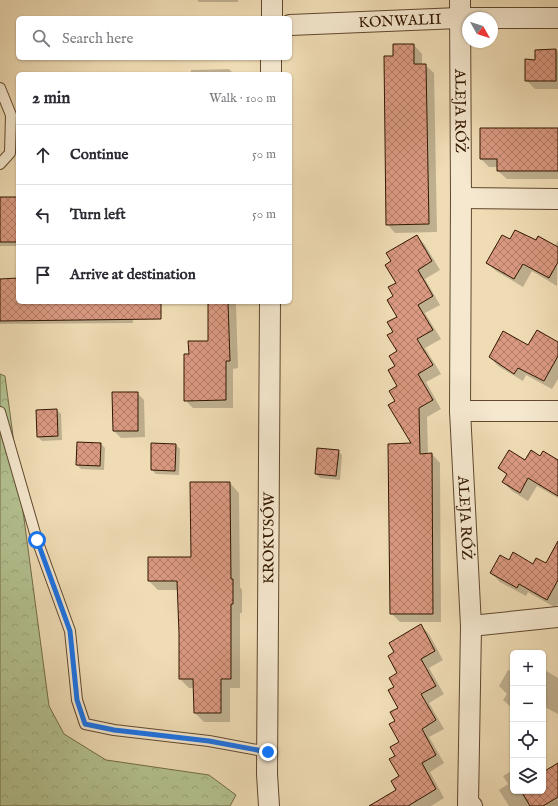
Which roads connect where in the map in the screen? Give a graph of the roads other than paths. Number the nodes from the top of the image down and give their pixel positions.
1 (272, 0) edge
2 (459, 9) edge
3 (272, 16) edge
4 (558, 18) edge
5 (292, 25) edge
6 (272, 60) edge
7 (271, 72) edge
8 (0, 88) edge
9 (0, 164) edge
10 (462, 198) junction
11 (558, 199) edge
12 (270, 304) edge
13 (460, 411) junction
14 (558, 411) edge
15 (0, 412) edge
16 (558, 617) edge
17 (471, 626) junction
18 (268, 752) junction
19 (267, 774) junction
20 (255, 806) edge
21 (268, 806) edge
22 (472, 806) edge

1 - 3 street
2 - 4 street, KONWALII
2 - 5 street, KONWALII
2 - 10 street, ALEJA RÓŻ
6 - 7 street
8 - 9 lane
10 - 11 street
10 - 13 street, ALEJA RÓŻ
12 - 18 street, KROKUSÓW
13 - 14 street
13 - 17 street, ALEJA RÓŻ
15 - 18 lane
16 - 17 street
17 - 22 street, ALEJA RÓŻ
18 - 19 street, KROKUSÓW
19 - 20 street
19 - 21 street

